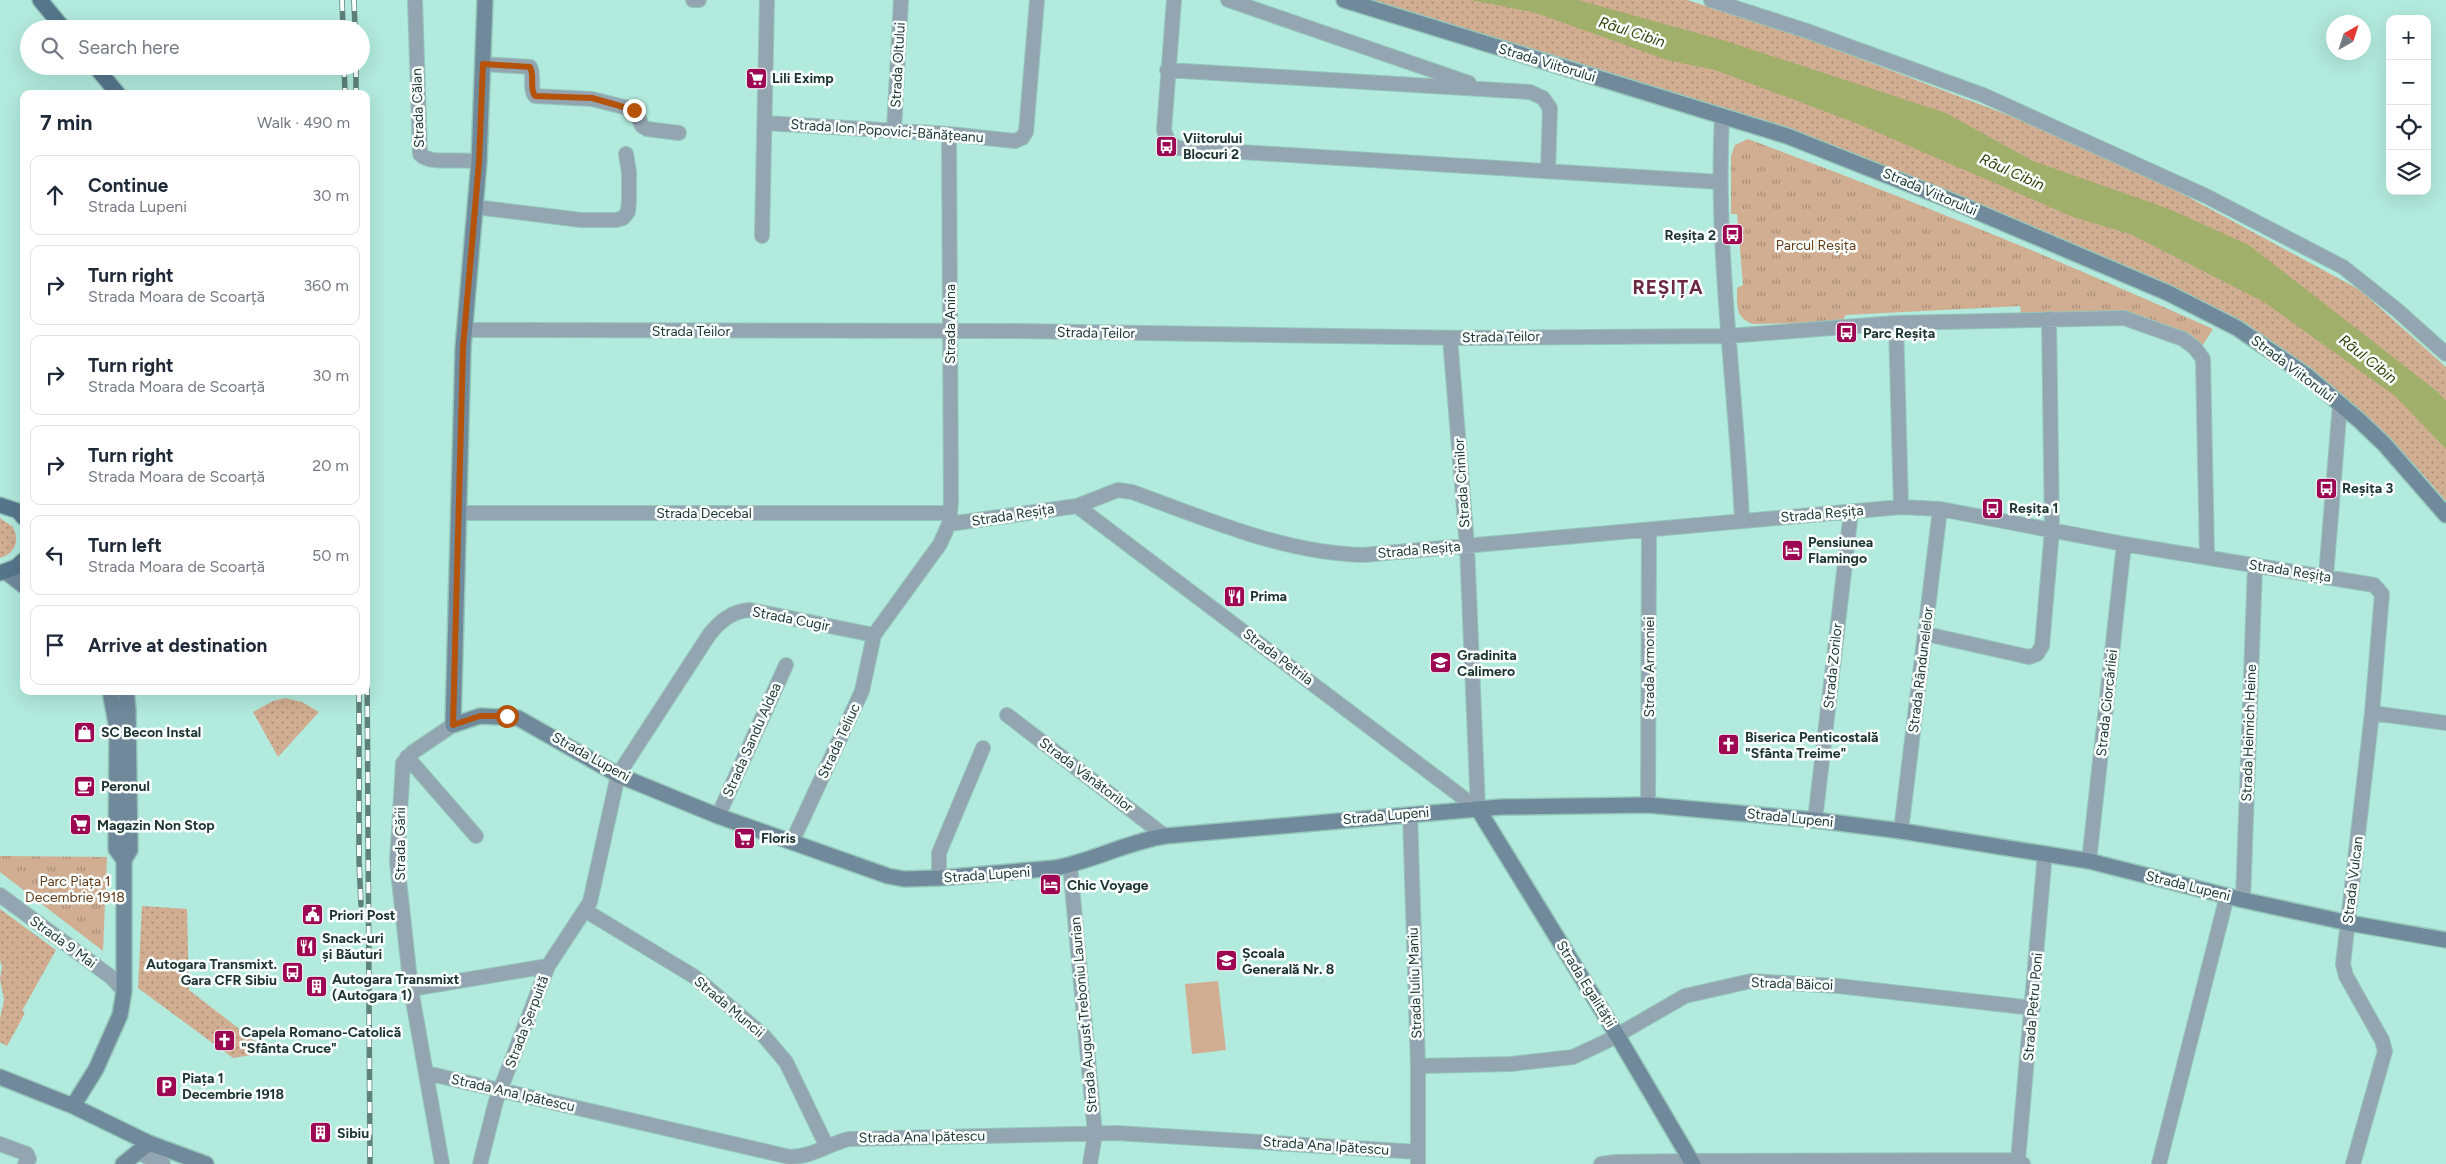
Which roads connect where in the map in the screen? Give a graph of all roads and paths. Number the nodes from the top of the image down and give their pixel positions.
1 (40, 0) edge
2 (415, 0) edge
3 (486, 0) edge
4 (693, 0) edge
5 (699, 0) edge
6 (767, 0) edge
7 (901, 0) edge
8 (1038, 0) edge
9 (1174, 0) edge
10 (1228, 0) edge
11 (1344, 0) edge
12 (1711, 0) edge
13 (57, 20) edge
14 (483, 64) junction
15 (1167, 70) junction
16 (102, 75) edge
17 (1486, 89) junction
18 (115, 90) edge
19 (1722, 116) junction
20 (765, 123) junction
21 (894, 130) junction
22 (679, 133) dead end
23 (948, 134) junction
24 (626, 154) dead end
25 (479, 162) junction
26 (1548, 171) junction
27 (1720, 182) junction
28 (475, 207) junction
29 (762, 236) dead end
30 (2049, 319) junction
31 (1896, 323) junction
32 (464, 330) junction
33 (950, 332) junction
34 (1728, 336) junction
35 (1450, 338) junction
36 (2446, 354) edge
37 (2340, 404) junction
38 (0, 505) edge
39 (1077, 506) junction
40 (1901, 507) junction
41 (1940, 509) junction
42 (1851, 512) junction
43 (458, 513) junction
44 (20, 515) edge
45 (2446, 515) edge
46 (950, 519) junction
47 (1742, 521) junction
48 (1649, 530) junction
49 (2052, 530) junction
50 (2124, 544) junction
51 (1467, 546) junction
52 (2207, 557) junction
53 (20, 562) edge
54 (2255, 566) junction
55 (3, 572) edge
56 (2326, 576) junction
57 (20, 583) edge
58 (2374, 585) joint
59 (1926, 634) junction
60 (874, 635) junction
61 (786, 664) dead end
62 (111, 695) edge
63 (126, 695) edge
64 (2372, 713) junction
65 (1007, 715) dead end
66 (2446, 723) edge
67 (453, 725) junction
68 (983, 748) dead end
69 (407, 758) junction
70 (618, 775) junction
71 (1648, 805) junction
72 (1478, 809) junction
73 (1410, 814) junction
74 (718, 816) junction
75 (1815, 820) junction
76 (1901, 831) junction
77 (476, 836) dead end
78 (1165, 836) junction
79 (792, 842) junction
80 (2045, 854) junction
81 (124, 860) junction
82 (2089, 861) junction
83 (1070, 865) junction
84 (939, 878) junction
85 (0, 895) edge
86 (2227, 896) junction
87 (2242, 900) junction
88 (586, 911) junction
89 (2349, 923) junction
90 (2446, 940) edge
91 (548, 966) junction
92 (411, 989) junction
93 (124, 991) junction
94 (2033, 1008) junction
95 (1617, 1035) junction
96 (1418, 1066) junction
97 (426, 1072) junction
98 (0, 1077) edge
99 (501, 1090) junction
100 (73, 1106) junction
101 (1095, 1134) junction
102 (149, 1143) junction
103 (0, 1144) edge
104 (826, 1147) junction
105 (137, 1152) junction
106 (1418, 1158) edge
107 (1692, 1162) edge
108 (2021, 1162) edge
109 (25, 1164) edge
110 (123, 1164) edge
111 (163, 1164) edge
112 (206, 1164) edge
113 (442, 1164) edge
114 (480, 1164) edge
115 (1090, 1164) edge
116 (1601, 1164) edge
117 (2159, 1164) edge
118 (2353, 1164) edge

1 - 13 main road
2 - 25 street, Strada Călan
3 - 14 street
4 - 5 street
6 - 20 street
7 - 21 street, Strada Oltului
8 - 23 street, Strada Ion Popovici-Bănățeanu
9 - 15 street
10 - 17 street
11 - 19 street, Strada Viitorului
12 - 36 street
14 - 22 street
14 - 25 street
15 - 17 street
15 - 26 street
16 - 18 main road
17 - 26 street
19 - 27 street
19 - 37 street, Strada Viitorului
20 - 21 street, Strada Ion Popovici-Bănățeanu
20 - 29 street
21 - 23 street, Strada Ion Popovici-Bănățeanu
23 - 33 street, Strada Anina
24 - 28 street
25 - 28 street
26 - 27 street
27 - 34 street
28 - 32 street
30 - 31 street
30 - 49 street
30 - 52 street
31 - 34 street
31 - 40 street
32 - 33 street, Strada Teilor
32 - 43 street
33 - 35 street, Strada Teilor
33 - 46 street, Strada Anina
34 - 35 street, Strada Teilor
34 - 47 street
35 - 51 street, Strada Crinilor
37 - 45 street, Strada Viitorului
37 - 56 street
38 - 44 main road
39 - 46 street, Strada Reșița
39 - 51 street, Strada Reșița
39 - 72 street, Strada Petrila
40 - 41 street, Strada Reșița
40 - 42 street, Strada Reșița
41 - 49 street, Strada Reșița
41 - 59 street, Strada Rândunelelor
42 - 47 street, Strada Reșița
42 - 75 street, Strada Zorilor
43 - 46 street, Strada Decebal
43 - 67 street
46 - 60 street
47 - 48 street, Strada Reșița
48 - 51 street, Strada Reșița
48 - 71 street, Strada Armoniei
49 - 50 street, Strada Reșița
49 - 59 street
50 - 52 street, Strada Reșița
50 - 82 street, Strada Ciorcârliei
51 - 72 street, Strada Crinilor
52 - 54 street, Strada Reșița
53 - 55 main road
54 - 56 street, Strada Reșița
54 - 87 street, Strada Heinrich Heine
55 - 57 street
56 - 58 street, Strada Reșița
58 - 64 street, Strada Vulcan
59 - 76 street, Strada Rândunelelor
60 - 70 street, Strada Cugir
60 - 79 street, Strada Teliuc
61 - 74 street, Strada Sandu Aldea
62 - 81 street
63 - 81 street
64 - 66 street
64 - 89 street, Strada Vulcan
65 - 78 street, Strada Vânătorilor
67 - 69 street
67 - 70 street, Strada Lupeni
68 - 84 street
69 - 77 street
69 - 92 street, Strada Gării
70 - 74 street, Strada Lupeni
70 - 88 street, Strada Șerpuită
71 - 72 street, Strada Lupeni
71 - 75 street, Strada Lupeni
72 - 73 street, Strada Lupeni
72 - 95 street, Strada Egalității
73 - 78 street, Strada Lupeni
73 - 96 street, Strada Iuliu Maniu
74 - 79 street, Strada Lupeni
75 - 76 street, Strada Lupeni
76 - 80 street, Strada Lupeni
78 - 83 street, Strada Lupeni
79 - 84 street, Strada Lupeni
80 - 82 street, Strada Lupeni
80 - 94 street, Strada Petru Poni
81 - 93 street
82 - 86 street, Strada Lupeni
83 - 84 street, Strada Lupeni
83 - 101 street, Strada August Treboniu Laurian
85 - 93 street, Strada 9 Mai
86 - 87 street, Strada Lupeni
86 - 117 street
87 - 89 street, Strada Lupeni
88 - 91 street, Strada Șerpuită
88 - 104 street, Strada Muncii
89 - 90 street, Strada Lupeni
89 - 118 street, Strada Vulcan
91 - 92 street, Strada Șerpuită
91 - 99 street, Strada Șerpuită
92 - 97 street, Strada Gării
93 - 100 street
94 - 95 street, Strada Băicoi
94 - 108 street, Strada Petru Poni
95 - 96 street, Strada Băicoi
95 - 107 street, Strada Egalității
96 - 106 street, Strada Iuliu Maniu
97 - 99 street, Strada Ana Ipătescu
97 - 113 street, Strada Gării
98 - 100 street
99 - 104 street, Strada Ana Ipătescu
99 - 114 street, Strada Șerpuită
100 - 102 street
101 - 104 street, Strada Ana Ipătescu
101 - 106 street, Strada Ana Ipătescu
101 - 115 street, Strada August Treboniu Laurian
102 - 105 street
102 - 112 street
103 - 109 street
105 - 110 street
105 - 111 street
107 - 108 street
107 - 116 street

